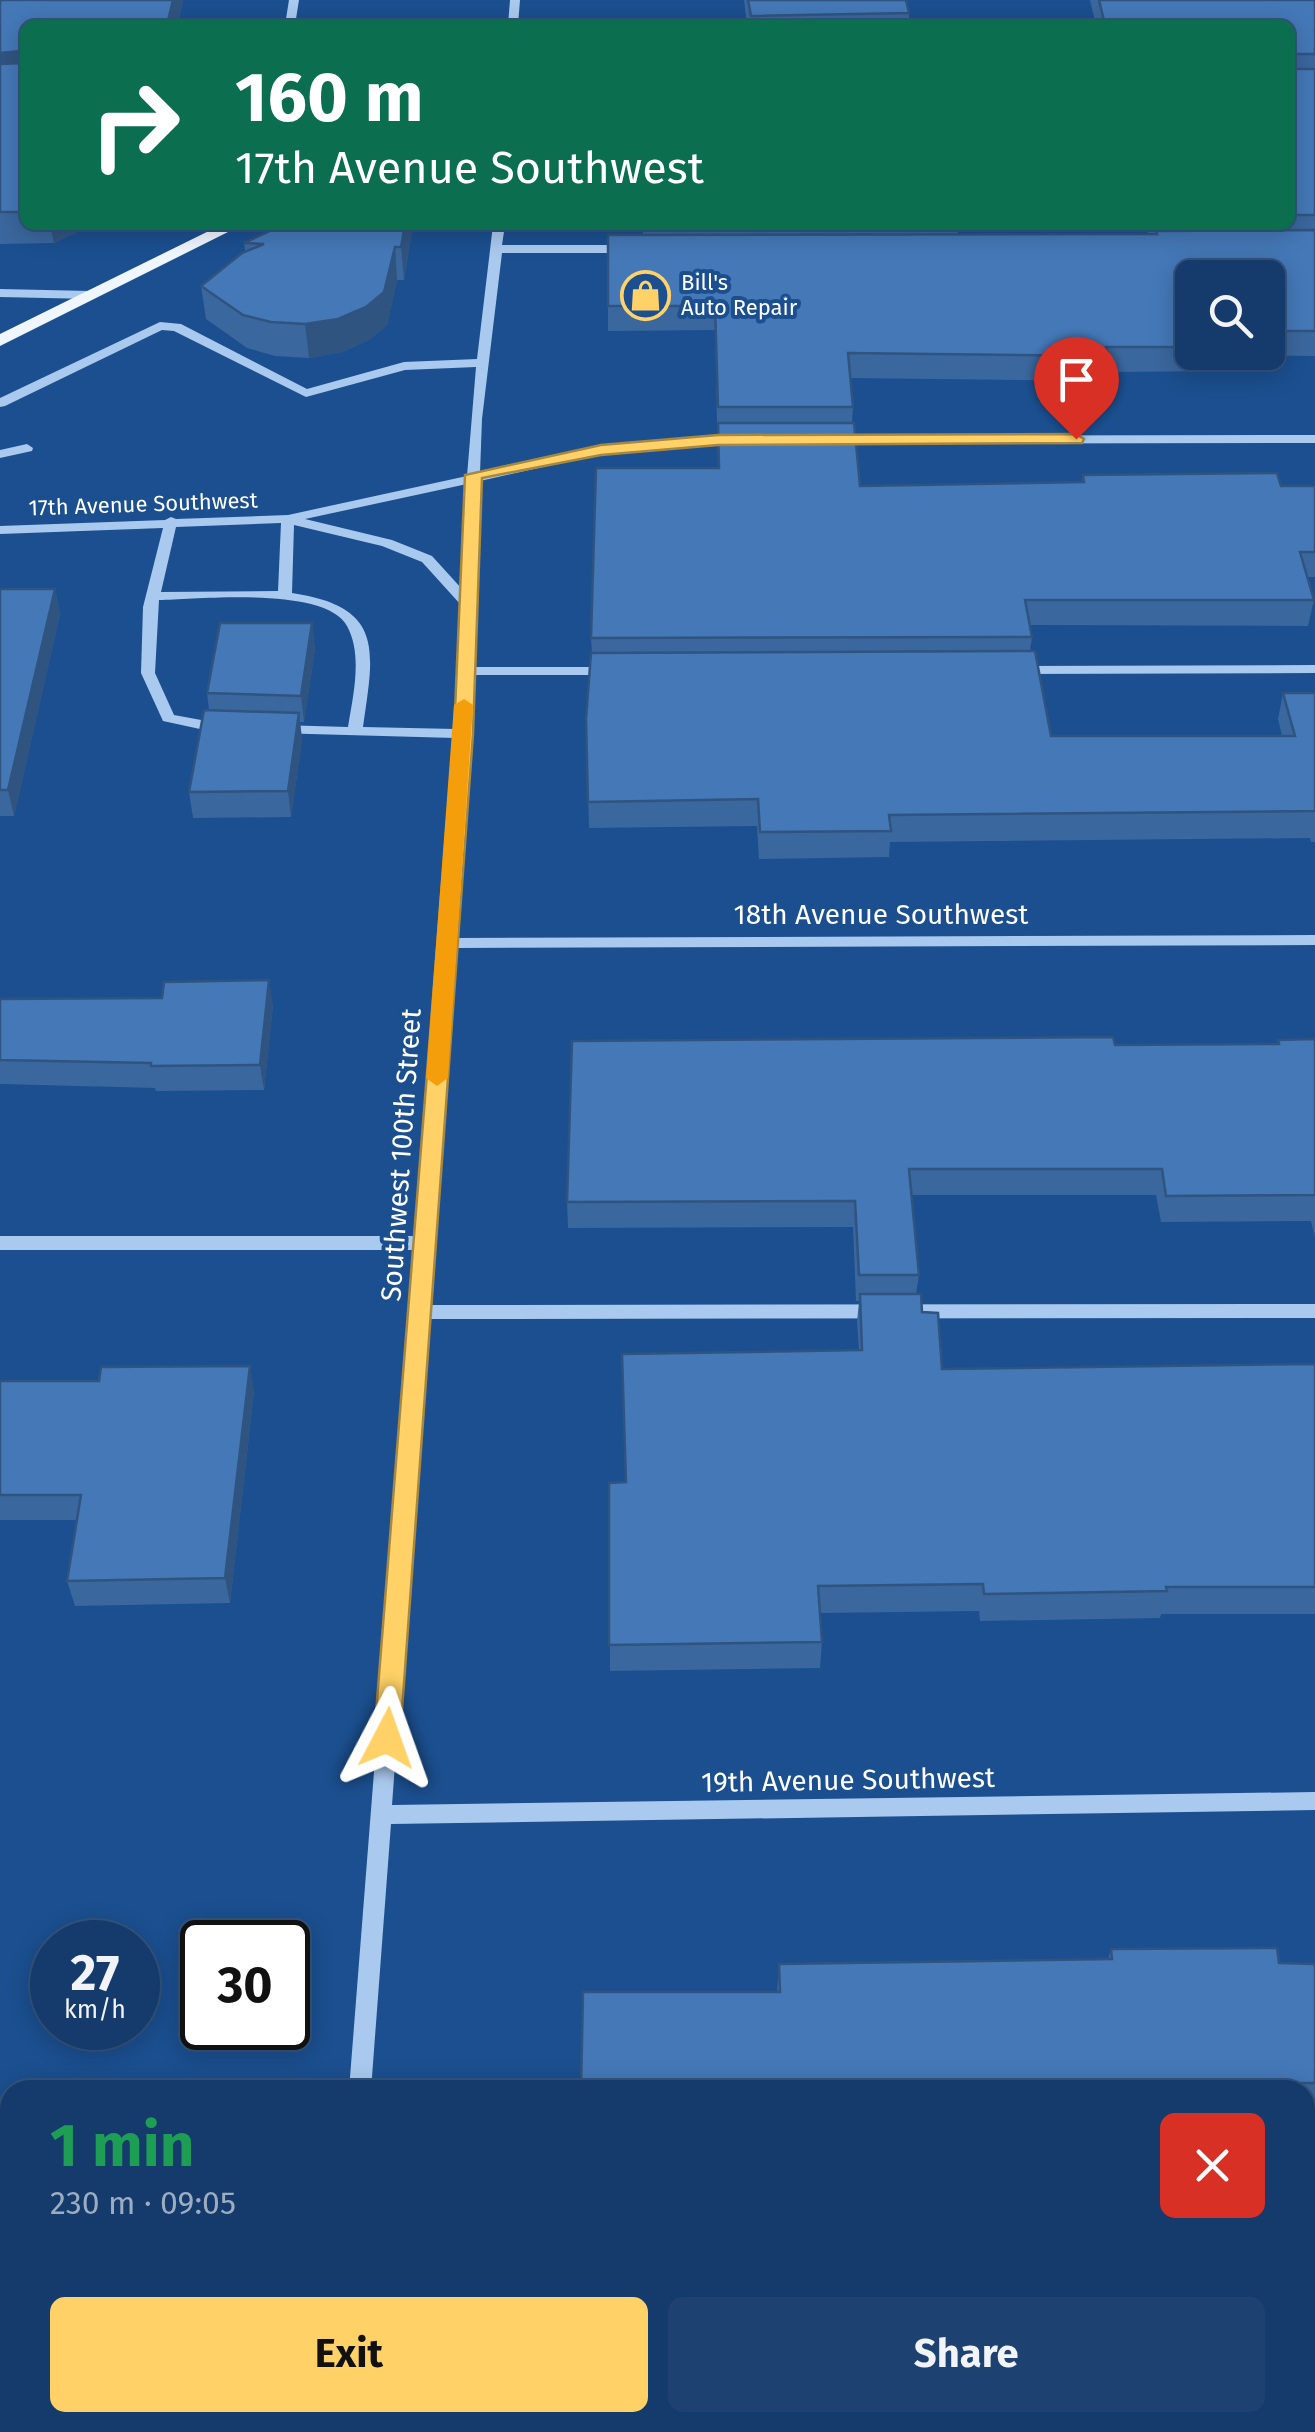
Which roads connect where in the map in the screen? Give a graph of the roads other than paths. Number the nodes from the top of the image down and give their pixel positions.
1 (222, 230) edge
2 (499, 230) edge
3 (498, 249) junction
4 (657, 249) edge
5 (0, 293) edge
6 (91, 295) junction
7 (0, 341) edge
8 (480, 363) junction
9 (0, 403) edge
10 (1315, 439) edge
11 (757, 440) edge
12 (817, 440) edge
13 (27, 448) dead end
14 (0, 454) edge
15 (473, 475) junction
16 (288, 518) junction
17 (171, 521) junction
18 (0, 530) edge
19 (153, 596) junction
20 (284, 597) junction
21 (466, 602) junction
22 (1315, 669) edge
23 (998, 670) edge
24 (464, 671) junction
25 (622, 671) edge
26 (249, 730) edge
27 (267, 730) edge
28 (355, 732) junction
29 (464, 734) junction
30 (1315, 940) edge
31 (447, 944) junction
32 (0, 1243) edge
33 (424, 1243) junction
34 (1315, 1310) edge
35 (418, 1312) junction
36 (1315, 1801) edge
37 (381, 1815) junction
38 (361, 2080) edge

1 - 6 main road
2 - 3 street, Southwest 100th Street
3 - 4 street
3 - 8 street, Southwest 100th Street
5 - 6 street
6 - 7 main road
8 - 9 street
8 - 15 street, Southwest 100th Street
10 - 12 street
11 - 15 street, 17th Avenue Southwest
13 - 14 street
15 - 16 street, 17th Avenue Southwest
15 - 21 street, Southwest 100th Street
16 - 17 street, 17th Avenue Southwest
16 - 20 street
16 - 21 street, 17th Avenue Southwest
17 - 18 street, 17th Avenue Southwest
17 - 19 street
19 - 20 street
19 - 26 street
20 - 28 street
21 - 24 street, Southwest 100th Street
22 - 23 street
24 - 25 street
24 - 29 street, Southwest 100th Street
27 - 28 street
28 - 29 street
29 - 31 street, Southwest 100th Street
30 - 31 street, 18th Avenue Southwest
31 - 33 street, Southwest 100th Street
32 - 33 street
33 - 35 street, Southwest 100th Street
34 - 35 street
35 - 37 street, Southwest 100th Street
36 - 37 street, 19th Avenue Southwest
37 - 38 street, Southwest 100th Street

